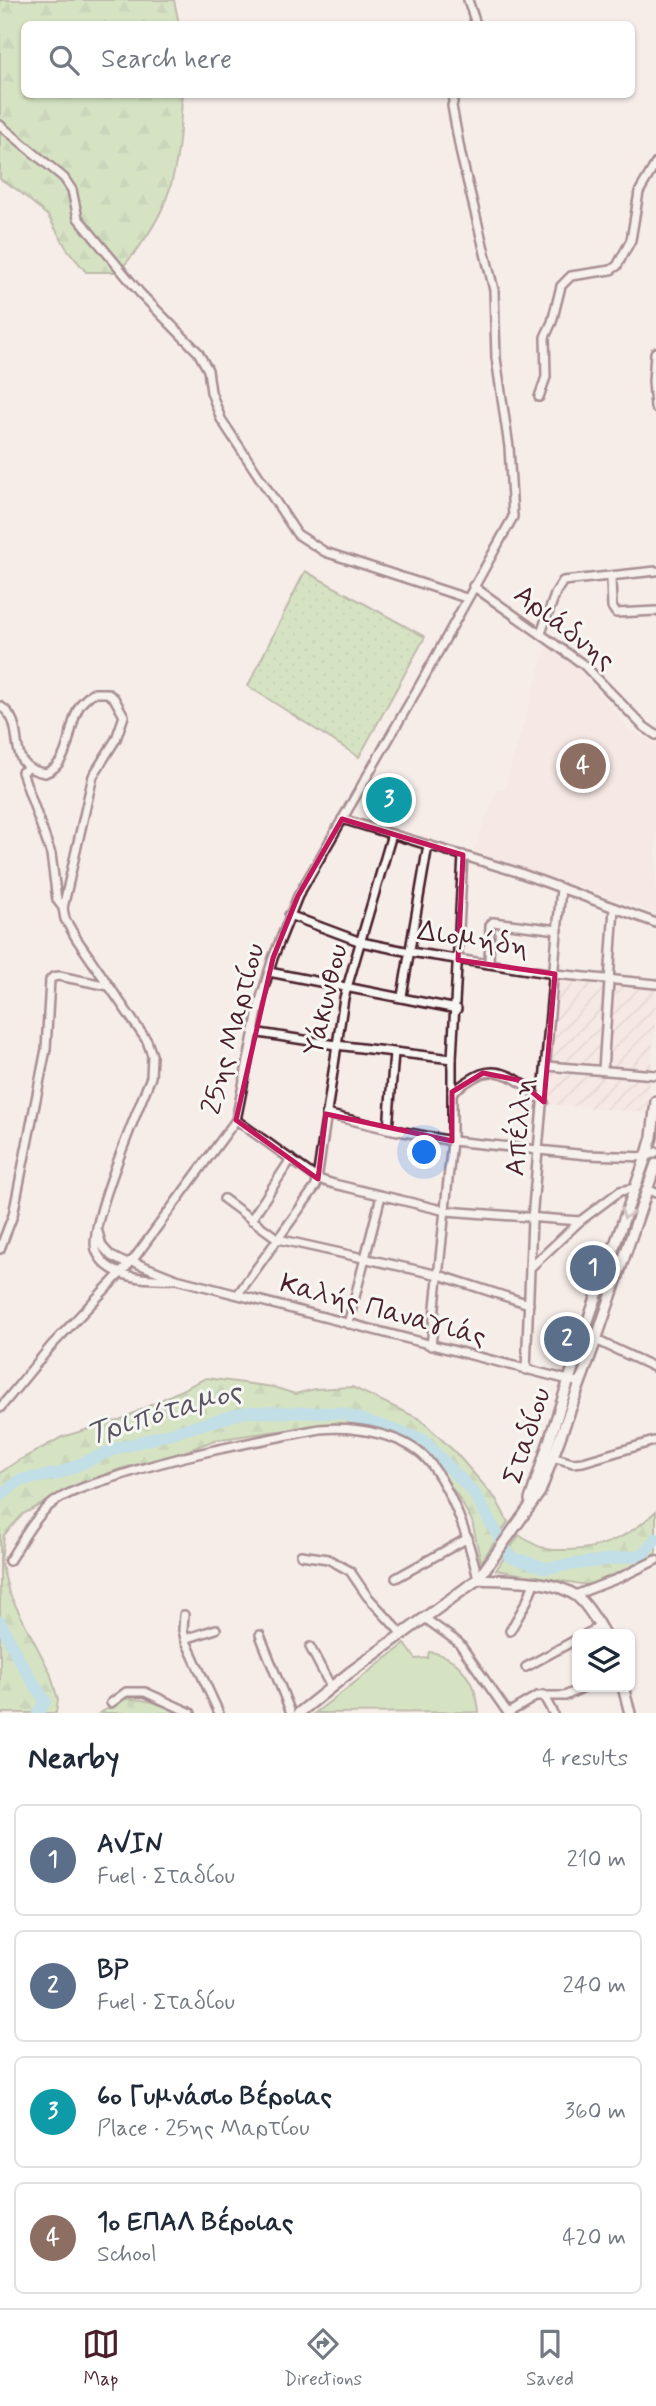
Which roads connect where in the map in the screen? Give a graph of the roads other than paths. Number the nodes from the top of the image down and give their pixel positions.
1 (468, 0) edge
2 (475, 21) edge
3 (453, 98) edge
4 (0, 125) edge
5 (656, 163) edge
6 (656, 353) edge
7 (655, 366) edge
8 (539, 397) dead end
9 (656, 407) edge
10 (656, 571) edge
11 (611, 578) junction
12 (473, 586) junction
13 (467, 598) junction
14 (656, 611) edge
15 (541, 633) junction
16 (0, 706) edge
17 (656, 735) edge
18 (27, 769) junction
19 (342, 819) junction
20 (392, 834) junction
21 (428, 845) junction
22 (463, 855) junction
23 (561, 888) junction
24 (63, 908) junction
25 (614, 908) junction
26 (289, 915) junction
27 (656, 923) edge
28 (558, 930) junction
29 (361, 942) junction
30 (410, 952) junction
31 (458, 960) junction
32 (489, 964) junction
33 (269, 972) junction
34 (555, 974) junction
35 (609, 978) junction
36 (656, 984) edge
37 (108, 986) junction
38 (347, 986) junction
39 (401, 996) junction
40 (457, 1009) junction
41 (253, 1032) junction
42 (336, 1045) junction
43 (394, 1053) junction
44 (452, 1059) junction
45 (547, 1066) junction
46 (603, 1070) junction
47 (656, 1075) edge
48 (452, 1092) junction
49 (656, 1101) edge
50 (544, 1102) junction
51 (326, 1114) junction
52 (236, 1120) junction
53 (388, 1129) junction
54 (452, 1141) junction
55 (540, 1150) junction
56 (656, 1152) edge
57 (646, 1157) junction
58 (291, 1159) junction
59 (656, 1164) edge
60 (318, 1179) junction
61 (636, 1188) junction
62 (652, 1191) edge
63 (381, 1196) junction
64 (224, 1199) dead end
65 (446, 1211) junction
66 (532, 1219) junction
67 (251, 1220) junction
68 (580, 1221) junction
69 (99, 1224) junction
70 (278, 1239) junction
71 (0, 1249) edge
72 (365, 1258) junction
73 (131, 1261) junction
74 (529, 1269) junction
75 (120, 1274) junction
76 (439, 1275) junction
77 (176, 1279) junction
78 (237, 1294) junction
79 (529, 1304) junction
80 (348, 1324) junction
81 (596, 1340) junction
82 (431, 1346) junction
83 (656, 1368) edge
84 (526, 1370) junction
85 (574, 1382) junction
86 (0, 1408) edge
87 (653, 1441) dead end
88 (552, 1457) junction
89 (529, 1505) junction
90 (468, 1538) junction
91 (301, 1555) dead end
92 (656, 1560) edge
93 (9, 1561) dead end
94 (396, 1578) dead end
95 (478, 1579) junction
96 (534, 1583) junction
97 (575, 1595) junction
98 (184, 1615) dead end
99 (426, 1619) junction
100 (216, 1629) dead end
101 (601, 1629) edge
102 (510, 1631) dead end
103 (260, 1635) dead end
104 (403, 1635) junction
105 (185, 1639) junction
106 (572, 1642) edge
107 (310, 1647) dead end
108 (526, 1667) dead end
109 (331, 1687) junction
110 (573, 1692) edge
111 (624, 1692) edge
112 (542, 1695) junction
113 (111, 1703) dead end
114 (191, 1713) edge
115 (219, 1713) edge
116 (291, 1713) edge
117 (299, 1713) edge
118 (508, 1713) edge
119 (552, 1713) edge
120 (630, 1713) edge

1 - 2 street
3 - 12 street, 25ης Μαρτίου
4 - 13 street
5 - 8 street
6 - 7 main road
7 - 9 main road
10 - 11 street
11 - 14 street
11 - 15 street
12 - 13 street, 25ης Μαρτίου
12 - 15 street, Αριάδνης
13 - 19 street, 25ης Μαρτίου
15 - 17 street, Αριάδνης
16 - 18 street
18 - 24 street
18 - 24 street
19 - 20 street
19 - 26 street, 25ης Μαρτίου
20 - 21 street
20 - 29 street, Υάκυνθου
21 - 22 street
21 - 30 street
22 - 23 street
22 - 31 street
23 - 25 street
23 - 28 street, Απέλλη
24 - 37 street
25 - 27 street
25 - 35 street
26 - 29 street, Διομήδη
26 - 33 street, 25ης Μαρτίου
28 - 32 street
28 - 34 street, Απέλλη
29 - 30 street, Διομήδη
29 - 38 street, Υάκυνθου
30 - 31 street, Διομήδη
30 - 39 street
31 - 32 street, Διομήδη
31 - 40 street
32 - 34 street, Διομήδη
33 - 38 street
33 - 41 street, 25ης Μαρτίου
34 - 35 street, Διομήδη
34 - 45 street, Απέλλη
35 - 36 street, Διομήδη
35 - 46 street
37 - 69 street
37 - 71 street
38 - 39 street
38 - 42 street, Υάκυνθου
39 - 40 street
40 - 44 street
41 - 42 street
41 - 52 street, 25ης Μαρτίου
42 - 43 street
42 - 51 street, Υάκυνθου
43 - 44 street
43 - 53 street
44 - 48 street
45 - 46 street
45 - 50 street, Απέλλη
46 - 47 street
48 - 50 street
48 - 54 street
49 - 57 main road, Σταδίου
50 - 55 street, Απέλλη
51 - 53 street
51 - 60 street, Υάκυνθου
52 - 58 street
52 - 73 street, 25ης Μαρτίου
53 - 54 street
54 - 55 street
54 - 65 street
55 - 57 street
55 - 66 street, Απέλλη
56 - 57 street
57 - 61 main road, Σταδίου
58 - 60 street
58 - 67 street
59 - 62 main road, Σταδίου
60 - 63 street
60 - 70 street
61 - 68 street
61 -> 85 main road, Σταδίου
62 - 81 main road, Σταδίου
63 - 65 street
63 - 72 street
64 - 67 street
65 - 66 street
65 - 76 street
66 - 68 street
66 - 74 street, Απέλλη
67 - 70 street
68 - 74 street
69 - 73 street, Καλής Παναγιάς
69 - 75 street
70 - 72 street
70 - 78 street
72 - 76 street
72 - 80 street
73 - 75 street, 25ης Μαρτίου
73 - 77 street, Καλής Παναγιάς
74 - 79 street, Απέλλη
75 - 77 street, Καλής Παναγιάς
75 - 86 street, 25ης Μαρτίου
76 - 79 street
76 - 82 street
77 - 78 street, Καλής Παναγιάς
78 - 80 street, Καλής Παναγιάς
79 - 84 street, Απέλλη
80 - 82 street, Καλής Παναγιάς
81 - 83 street
81 - 85 main road, Σταδίου
82 - 84 street, Καλής Παναγιάς
84 - 85 street, Καλής Παναγιάς
85 - 88 main road, Σταδίου
85 - 89 main road, Σταδίου
87 - 88 street
88 - 89 main road, Σταδίου
89 - 95 main road, Σταδίου
90 - 93 street
90 - 94 street
90 - 95 street
91 - 104 street
92 - 97 street
95 - 96 main road
95 - 99 main road, Σταδίου
96 - 97 main road
96 - 102 street
97 - 101 main road
98 - 105 street
99 - 104 main road, Σταδίου
99 - 118 street
100 - 105 street
103 - 116 street
104 - 109 main road, Σταδίου
105 - 115 street
106 - 108 street
107 - 109 street
109 - 117 main road, Σταδίου
110 - 112 street
111 - 120 main road
112 - 118 street
112 - 119 street
113 - 114 street

